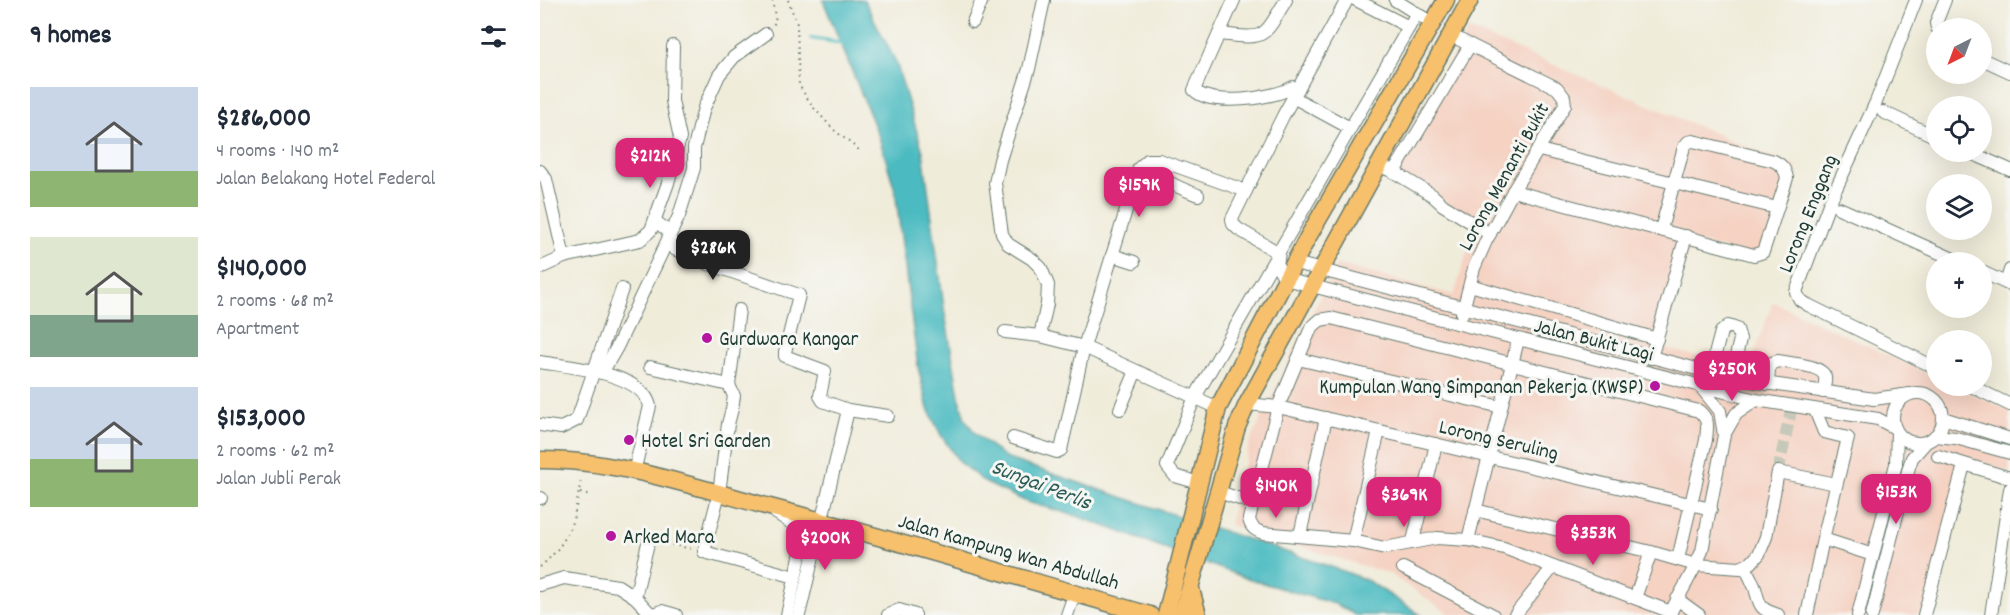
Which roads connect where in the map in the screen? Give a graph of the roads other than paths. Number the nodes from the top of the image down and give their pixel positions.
1 (982, 0) edge
2 (1044, 0) edge
3 (1234, 0) edge
4 (1286, 0) edge
5 (1347, 0) edge
6 (1356, 0) edge
7 (1395, 0) edge
8 (1446, 0) edge
9 (1470, 0) edge
10 (1916, 0) edge
11 (1942, 1) edge
12 (1417, 13) junction
13 (1937, 18) edge
14 (973, 22) dead end
15 (1432, 23) junction
16 (1408, 27) junction
17 (766, 34) road end
18 (1219, 34) junction
19 (1450, 35) junction
20 (1470, 45) junction
21 (673, 46) dead end
22 (1992, 64) edge
23 (2010, 72) edge
24 (1296, 93) junction
25 (1883, 112) dead end
26 (1926, 132) edge
27 (1348, 133) junction
28 (1361, 146) junction
29 (1539, 150) junction
30 (1148, 160) junction
31 (1991, 162) edge
32 (1378, 165) junction
33 (540, 171) edge
34 (2010, 171) edge
35 (1394, 172) junction
36 (1674, 184) junction
37 (1513, 191) junction
38 (1246, 192) junction
39 (1198, 195) dead end
40 (1777, 208) junction
41 (1839, 208) dead end
42 (654, 221) junction
43 (1661, 229) junction
44 (1490, 234) junction
45 (1686, 236) junction
46 (670, 238) junction
47 (1938, 252) edge
48 (1279, 253) junction
49 (1112, 255) junction
50 (564, 257) junction
51 (1134, 262) dead end
52 (1294, 263) junction
53 (540, 268) edge
54 (1321, 270) junction
55 (2010, 270) edge
56 (1992, 277) edge
57 (1285, 279) junction
58 (2008, 284) edge
59 (1470, 285) junction
60 (1312, 286) junction
61 (622, 288) dead end
62 (1464, 308) junction
63 (739, 309) dead end
64 (1459, 325) junction
65 (1005, 332) dead end
66 (1040, 336) junction
67 (1657, 339) junction
68 (1518, 340) junction
69 (1084, 346) junction
70 (1652, 358) junction
71 (1298, 359) junction
72 (540, 362) edge
73 (1513, 363) junction
74 (1926, 363) edge
75 (650, 367) dead end
76 (1136, 371) junction
77 (600, 372) junction
78 (1710, 373) junction
79 (1731, 378) junction
80 (1768, 384) junction
81 (729, 385) junction
82 (1700, 386) junction
83 (1823, 392) junction
84 (1910, 394) junction
85 (1992, 396) edge
86 (1195, 397) junction
87 (1756, 400) junction
88 (1247, 404) junction
89 (2010, 405) edge
90 (1278, 407) junction
91 (1501, 407) junction
92 (1218, 408) junction
93 (848, 410) junction
94 (1120, 410) dead end
95 (1815, 410) junction
96 (888, 416) dead end
97 (1326, 418) junction
98 (1943, 418) junction
99 (540, 425) edge
100 (1896, 430) junction
101 (1379, 431) junction
102 (1724, 435) junction
103 (1013, 438) dead end
104 (1931, 438) junction
105 (2010, 439) edge
106 (1436, 444) junction
107 (2010, 453) edge
108 (1938, 456) dead end
109 (1489, 457) junction
110 (541, 460) edge
111 (1964, 465) junction
112 (634, 472) junction
113 (2010, 478) edge
114 (1199, 483) junction
115 (1836, 484) junction
116 (2010, 489) edge
117 (1219, 492) junction
118 (719, 493) junction
119 (1252, 503) junction
120 (1690, 504) junction
121 (762, 505) junction
122 (1711, 508) junction
123 (1475, 510) junction
124 (822, 520) junction
125 (1300, 535) junction
126 (649, 539) road end
127 (1823, 539) junction
128 (1468, 540) junction
129 (1353, 541) junction
130 (1413, 541) junction
131 (1651, 552) junction
132 (1873, 555) junction
133 (1677, 559) junction
134 (1696, 566) junction
135 (1745, 566) junction
136 (1553, 567) junction
137 (1403, 568) dead end
138 (788, 575) dead end
139 (1192, 580) junction
140 (540, 585) edge
141 (1074, 595) junction
142 (635, 597) junction
143 (1635, 598) junction
144 (1677, 599) junction
145 (1145, 614) edge
146 (1670, 614) edge
147 (650, 615) edge
148 (676, 615) edge
149 (787, 615) edge
150 (799, 615) edge
151 (888, 615) edge
152 (915, 615) edge
153 (1067, 615) edge
154 (1166, 615) edge
155 (1182, 615) edge
156 (1198, 615) edge
157 (1493, 615) edge
158 (1515, 615) edge
159 (1699, 615) edge
160 (1778, 615) edge
161 (1807, 615) edge
162 (1858, 615) edge
163 (1872, 615) edge
164 (1924, 615) edge
165 (1991, 615) edge

1 - 14 street
2 - 66 street
3 - 18 street
4 - 18 street
5 - 24 street
6 - 16 street
7 - 12 street
8 - 15 main road
9 - 19 main road
10 - 74 street, Lorong Enggang
11 - 13 street
12 - 15 street
12 - 16 street
15 - 28 main road
16 - 27 street
17 - 46 street
18 - 24 street
19 - 20 street
19 - 32 main road
20 - 29 street, Lorong Menanti Bukit
20 - 35 street
21 - 42 street
22 - 23 street
24 - 27 street
24 - 38 street
25 - 26 street
27 - 28 street
27 - 48 street
28 - 52 main road
29 - 36 street
29 - 37 street, Lorong Menanti Bukit
30 - 38 street
30 - 39 street
30 - 49 street
31 - 34 street
32 - 35 street
32 - 54 main road
33 - 50 street
35 - 44 street
36 - 40 street
36 - 40 street
36 - 43 street
37 - 43 street
37 - 44 street, Lorong Menanti Bukit
38 - 48 street
40 - 45 street
41 - 47 street
42 - 46 street
42 - 50 street
43 - 45 street
44 - 59 street, Lorong Menanti Bukit
45 - 67 street
46 - 77 street
46 - 93 street
48 - 57 street
48 - 86 street
49 - 51 street
49 - 69 street
50 - 53 street
52 - 54 street, Jalan Bukit Lagi
52 - 57 main road
54 - 60 main road
54 - 62 street, Jalan Bukit Lagi
55 - 58 street
56 - 58 street
57 - 60 street, Jalan Bukit Lagi
57 - 92 main road
59 - 62 street, Lorong Menanti Bukit
59 - 67 street
60 - 64 street, Jalan Bukit Lagi
60 - 88 main road
61 - 77 street
62 - 64 street, Lorong Menanti Bukit
62 - 70 street, Jalan Bukit Lagi
63 - 81 street
64 - 68 street, Jalan Bukit Lagi
65 - 66 street
66 - 69 street
67 - 70 street
68 - 73 street
68 - 82 street, Jalan Bukit Lagi
69 - 76 street
69 - 103 street
70 - 78 street, Jalan Bukit Lagi
71 - 73 street
71 - 90 street
71 - 91 street
72 - 77 street
73 - 91 street
73 - 120 street
75 - 81 street
76 - 86 street
76 - 94 street
77 - 99 street
77 - 112 street
78 - 79 street, Jalan Bukit Lagi
78 - 79 street
79 - 80 street, Jalan Bukit Lagi
80 - 83 street, Jalan Bukit Lagi
80 - 83 street
81 - 118 street
82 - 87 street, Jalan Bukit Lagi
82 - 102 street
83 - 84 street, Jalan Bukit Lagi
84 - 98 street
84 - 100 street
85 - 89 street
86 - 92 street
86 - 114 street
87 - 95 street, Jalan Bukit Lagi
87 - 102 street
88 - 90 street, Lorong Seruling
88 - 117 main road
90 - 97 street, Lorong Seruling
90 - 119 street
91 - 109 street
92 - 114 main road
93 - 96 street
93 - 124 street
95 - 100 street, Jalan Bukit Lagi
95 - 115 street
97 - 101 street, Lorong Seruling
97 - 125 street
98 - 104 street
98 - 105 street
100 - 104 street
100 - 132 street
101 - 106 street, Lorong Seruling
101 - 129 street
102 - 122 street
104 - 107 street
104 - 163 street
106 - 109 street, Lorong Seruling
106 - 130 street
108 - 111 street
109 - 120 street, Lorong Seruling
109 - 123 street
110 - 112 main road, Jalan Kampung Wan Abdullah
111 - 113 street
111 - 164 street
112 - 118 main road, Jalan Kampung Wan Abdullah
114 - 154 main road
115 - 127 street
115 - 135 street
116 - 165 street
117 - 119 street
117 - 139 main road
118 - 121 main road, Jalan Kampung Wan Abdullah
118 - 138 street
119 - 125 street
120 - 122 street, Lorong Seruling
120 - 133 street
121 - 124 main road, Jalan Kampung Wan Abdullah
121 - 149 street
122 - 134 street
123 - 128 street
123 - 131 street
124 - 141 main road, Jalan Kampung Wan Abdullah
124 - 150 street
125 - 129 street
126 - 142 street
127 - 132 street
127 - 161 street
128 - 130 street
128 - 136 street
129 - 130 street
131 - 133 street
131 - 143 street
132 - 162 street
133 - 134 street
134 - 135 street
134 - 144 street
135 - 160 street
136 - 143 street
136 - 158 street
137 - 157 street
139 - 155 main road
139 - 156 main road
140 - 142 street
141 - 145 main road, Jalan Kampung Wan Abdullah
141 - 153 street
142 - 147 street
143 - 146 street
144 - 146 street
144 - 159 street
147 - 148 street
151 - 152 street

